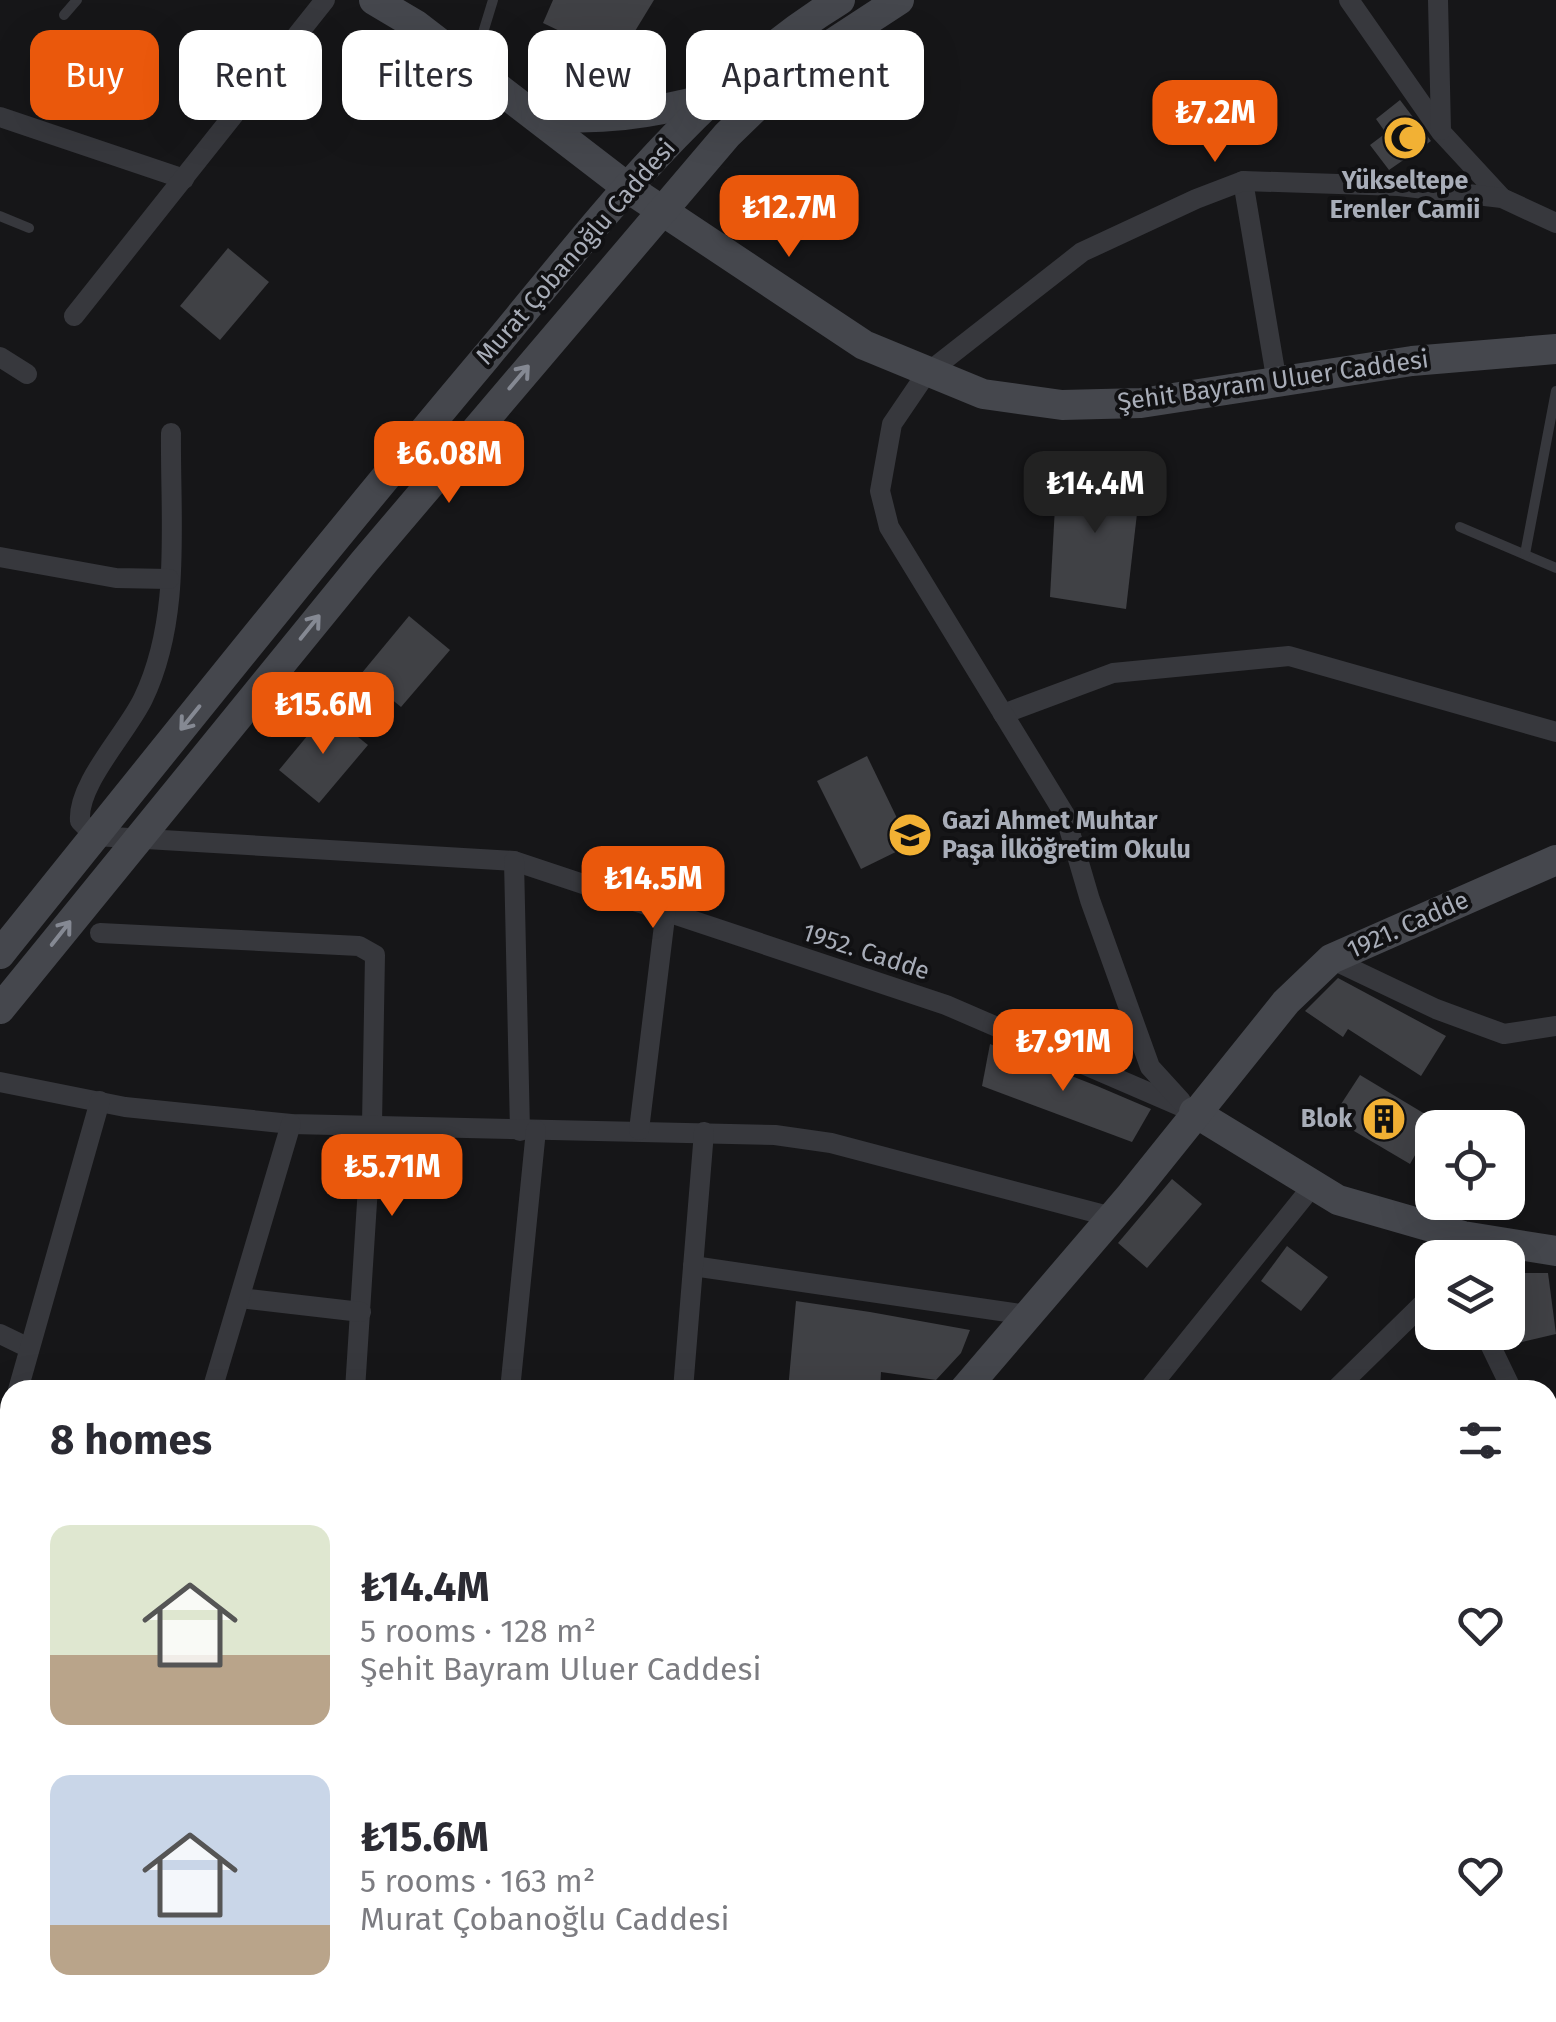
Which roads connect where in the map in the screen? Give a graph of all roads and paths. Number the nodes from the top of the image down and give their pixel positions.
1 (78, 0) edge
2 (326, 0) edge
3 (374, 0) edge
4 (493, 0) edge
5 (840, 0) edge
6 (898, 0) edge
7 (1349, 0) edge
8 (1438, 0) edge
9 (64, 16) dead end
10 (417, 30) edge
11 (484, 30) edge
12 (795, 30) edge
13 (0, 117) edge
14 (542, 120) edge
15 (690, 120) edge
16 (1441, 132) junction
17 (184, 179) junction
18 (1243, 182) junction
19 (628, 188) junction
20 (1502, 198) junction
21 (661, 210) junction
22 (0, 216) edge
23 (1556, 224) edge
24 (29, 228) dead end
25 (74, 316) dead end
26 (1556, 349) edge
27 (0, 357) edge
28 (28, 374) dead end
29 (926, 374) junction
30 (1276, 384) junction
31 (1556, 391) edge
32 (171, 433) dead end
33 (1542, 476) junction
34 (1556, 478) edge
35 (1460, 527) dead end
36 (1525, 554) junction
37 (0, 557) edge
38 (1556, 568) edge
39 (169, 579) junction
40 (1003, 714) junction
41 (1556, 732) edge
42 (95, 836) junction
43 (135, 840) junction
44 (1556, 860) edge
45 (514, 861) junction
46 (666, 909) junction
47 (100, 933) dead end
48 (0, 954) edge
49 (1331, 959) junction
50 (0, 1009) edge
51 (1556, 1026) edge
52 (0, 1082) edge
53 (100, 1102) junction
54 (1194, 1112) junction
55 (291, 1124) junction
56 (372, 1124) junction
57 (528, 1130) junction
58 (639, 1130) junction
59 (704, 1132) junction
60 (1312, 1188) junction
61 (1112, 1218) junction
62 (1445, 1240) edge
63 (1525, 1249) edge
64 (1556, 1250) edge
65 (693, 1266) junction
66 (240, 1298) junction
67 (361, 1312) junction
68 (1415, 1312) edge
69 (1027, 1316) junction
70 (0, 1334) edge
71 (29, 1348) junction
72 (1493, 1350) edge
73 (21, 1380) edge
74 (215, 1380) edge
75 (356, 1380) edge
76 (511, 1380) edge
77 (684, 1380) edge
78 (973, 1380) edge
79 (1156, 1380) edge
80 (1345, 1380) edge
81 (1507, 1380) edge

1 - 9 lane
2 - 17 street
3 - 10 main road, Şehit Bayram Uluer Caddesi
4 - 11 lane
5 - 12 main road, Murat Çobanoğlu Caddesi
6 - 21 main road, Murat Çobanoğlu Caddesi
7 - 16 street
8 - 16 street
13 - 17 street
14 - 19 main road, Şehit Bayram Uluer Caddesi
15 - 19 main road, Murat Çobanoğlu Caddesi
16 - 20 street
17 - 25 street
18 - 20 street
18 - 29 street
18 - 30 street
19 - 21 main road, Şehit Bayram Uluer Caddesi
19 -> 42 main road, Murat Çobanoğlu Caddesi
20 - 23 street
21 - 29 main road, Şehit Bayram Uluer Caddesi
43 -> 21 main road, Murat Çobanoğlu Caddesi
22 - 24 lane
26 - 30 main road, Şehit Bayram Uluer Caddesi
27 - 28 street
29 - 30 main road, Şehit Bayram Uluer Caddesi
29 - 40 street
31 - 33 lane
32 - 39 street
33 - 34 lane
33 - 36 lane
35 - 36 lane
36 - 38 lane
37 - 39 street
39 - 42 street
40 - 41 street
40 - 54 street
42 - 43 street, 1952. Cadde
42 - 48 main road, Murat Çobanoğlu Caddesi
43 - 45 street, 1952. Cadde
50 -> 43 main road, Murat Çobanoğlu Caddesi
44 - 49 main road, 1921. Cadde
45 - 46 street, 1952. Cadde
45 - 57 street
46 - 54 street, 1952. Cadde
46 - 58 street
47 - 56 street
49 - 51 street
49 - 54 main road, 1921. Cadde
52 - 53 street
53 - 55 street
53 - 71 street
54 - 60 main road
54 - 61 main road
55 - 56 street
55 - 66 street
56 - 57 street
56 - 67 street
57 - 58 street
57 - 76 street
58 - 59 street
59 - 61 street
59 - 65 street
60 - 62 main road
60 - 79 street
61 - 69 main road
63 - 64 main road
65 - 69 street
65 - 77 street
66 - 67 street
66 - 74 street
67 - 75 street
68 - 80 street
69 - 78 main road
70 - 71 street
71 - 73 street
72 - 81 street

